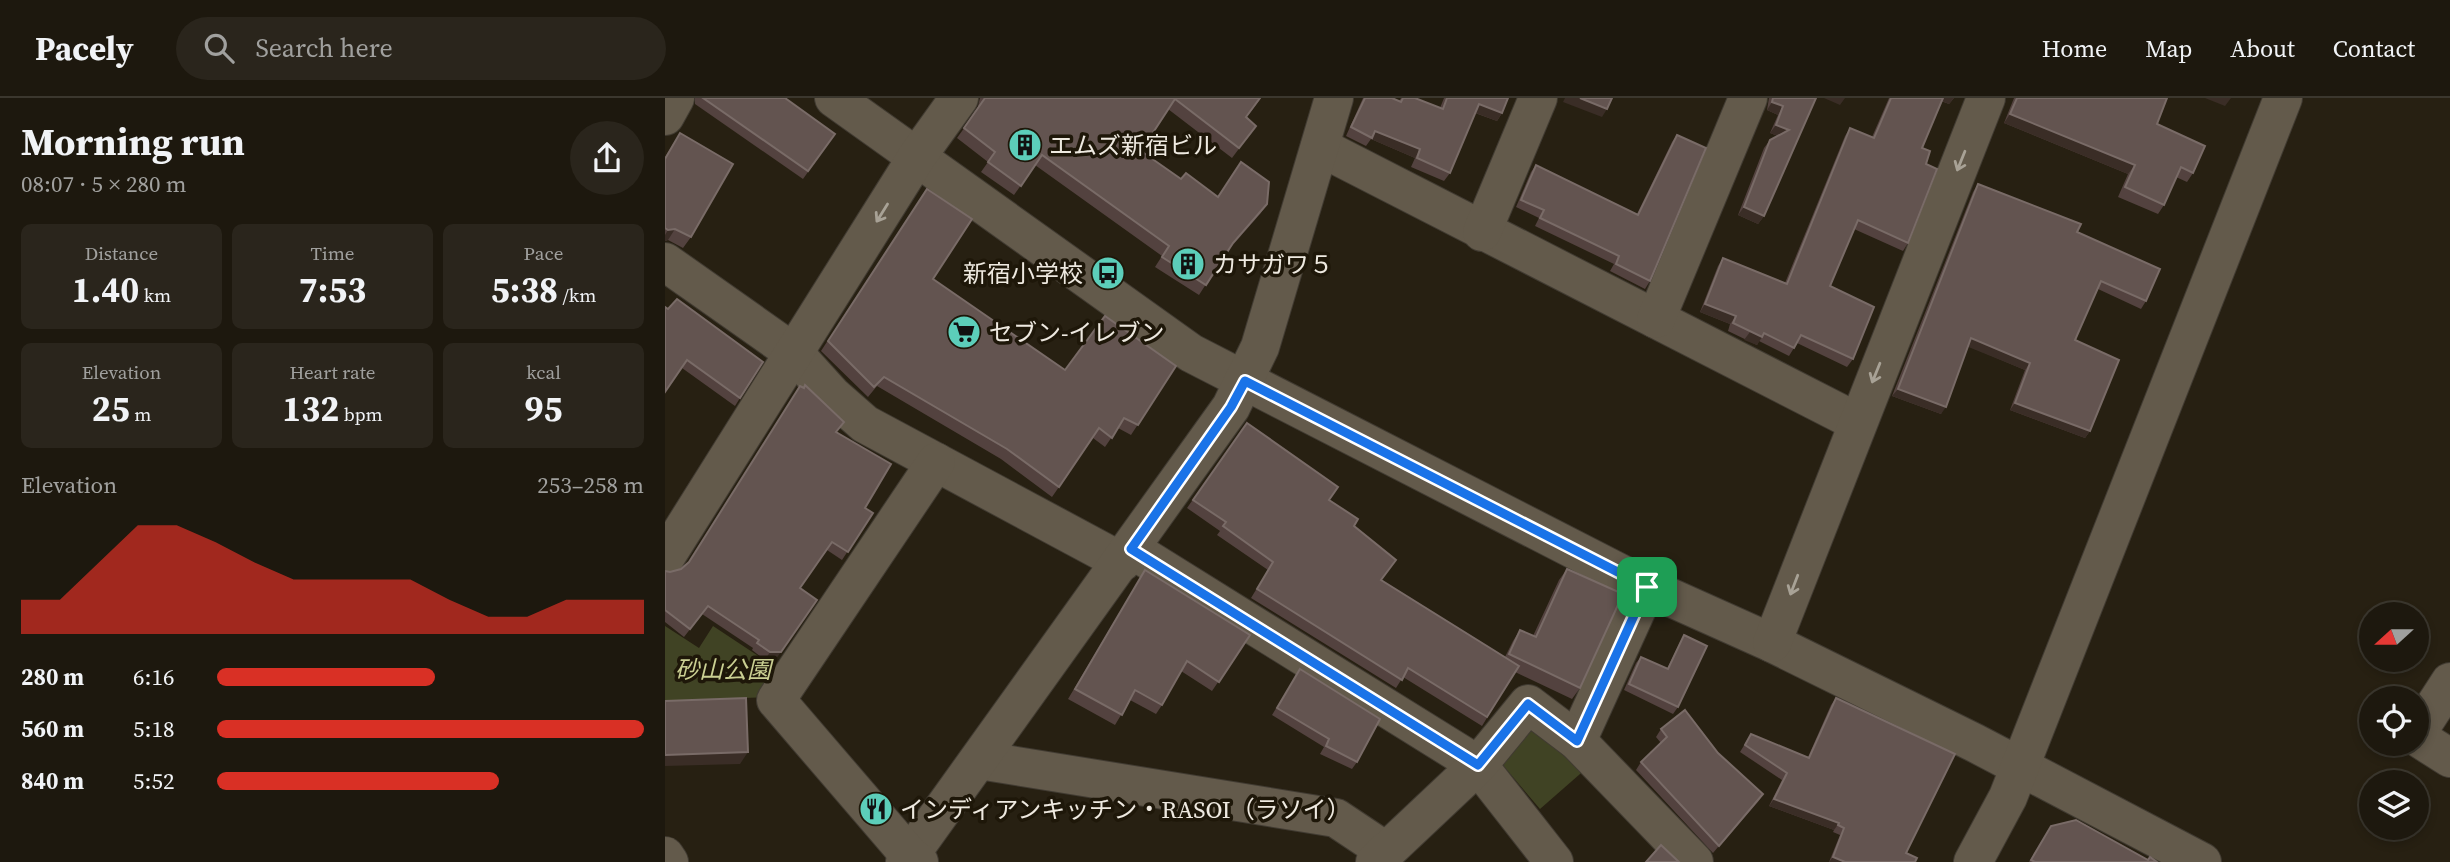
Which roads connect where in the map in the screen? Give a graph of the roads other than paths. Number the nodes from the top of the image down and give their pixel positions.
1 (675, 98) edge
2 (834, 98) edge
3 (959, 98) edge
4 (1334, 98) edge
5 (1538, 98) edge
6 (1748, 98) edge
7 (1986, 98) edge
8 (2283, 98) edge
9 (665, 116) edge
10 (1319, 147) junction
11 (918, 155) junction
12 (1482, 232) junction
13 (665, 262) edge
14 (1656, 319) junction
15 (794, 353) junction
16 (1245, 381) junction
17 (1857, 422) junction
18 (936, 462) junction
19 (1126, 556) junction
20 (665, 558) edge
21 (1647, 587) junction
22 (1772, 643) junction
23 (2450, 682) edge
24 (2429, 716) edge
25 (1577, 741) junction
26 (2429, 743) edge
27 (2450, 758) edge
28 (979, 760) junction
29 (1478, 765) junction
30 (2019, 767) junction
31 (665, 856) edge
32 (1380, 856) edge
33 (912, 860) edge
34 (669, 862) edge
35 (1554, 862) edge
36 (1694, 862) edge
37 (1972, 862) edge
38 (2202, 862) edge

1 - 9 street
2 - 11 street
3 - 11 street
4 - 10 street
5 - 12 street
6 - 14 street
7 -> 17 street
8 - 30 street
10 - 12 street
10 - 16 street
11 -> 15 street
11 - 16 street
12 - 14 street
13 - 15 street
14 - 17 street
15 - 18 street
15 - 20 street
16 - 19 street
16 - 21 street
17 -> 22 street
18 - 19 street
18 - 33 street
19 - 28 street
19 - 29 street
21 - 22 street
21 - 25 street
22 - 30 street
23 - 24 street
25 - 29 street
25 - 36 street
26 - 27 street
28 - 32 street
28 - 33 street
29 - 32 street
29 - 35 street
30 - 37 street
30 - 38 street
31 - 34 street

